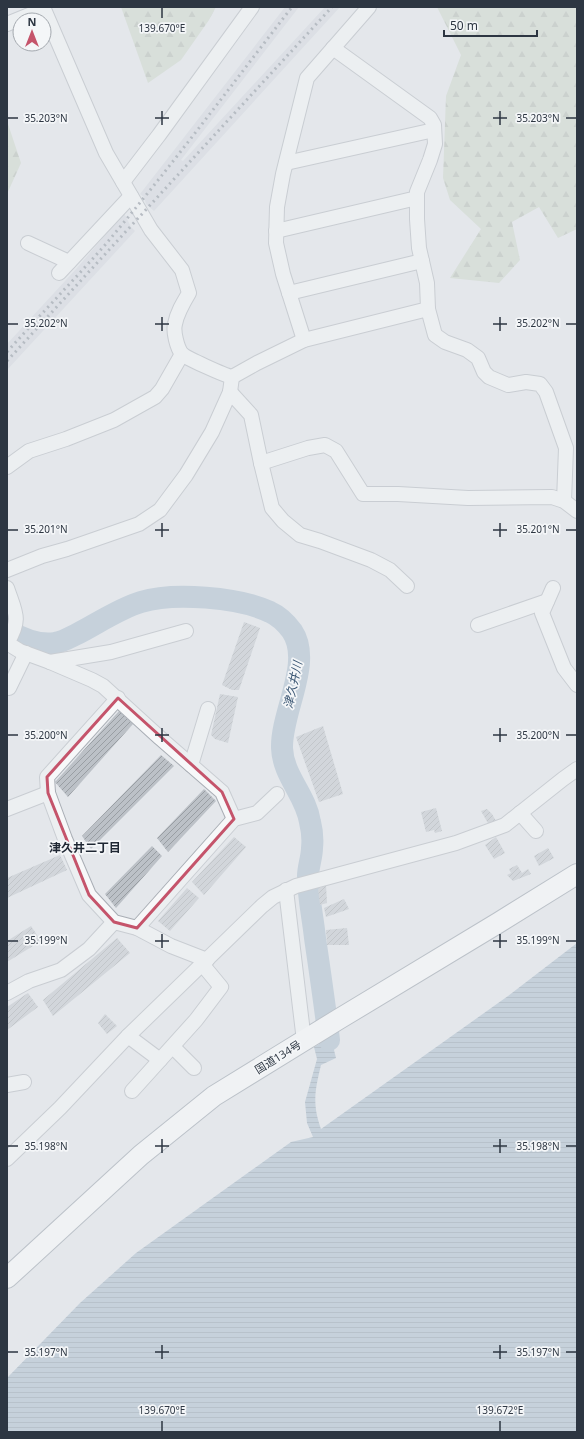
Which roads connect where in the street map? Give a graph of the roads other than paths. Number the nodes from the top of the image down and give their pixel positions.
1 (252, 7) edge
2 (368, 7) edge
3 (44, 8) edge
4 (7, 24) edge
5 (333, 48) junction
6 (434, 130) junction
7 (286, 163) junction
8 (123, 182) junction
9 (131, 196) junction
10 (417, 198) junction
11 (276, 231) junction
12 (28, 243) dead end
13 (422, 261) junction
14 (70, 262) junction
15 (59, 273) dead end
16 (289, 293) junction
17 (428, 310) junction
18 (304, 340) junction
19 (182, 354) junction
20 (232, 377) junction
21 (230, 392) junction
22 (261, 463) junction
23 (7, 467) edge
24 (564, 501) junction
25 (577, 511) edge
26 (7, 570) edge
27 (407, 586) dead end
28 (7, 588) edge
29 (478, 624) dead end
30 (186, 631) dead end
31 (8, 642) edge
32 (26, 653) junction
33 (50, 662) junction
34 (577, 685) edge
35 (9, 688) dead end
36 (118, 698) junction
37 (208, 709) dead end
38 (191, 765) junction
39 (577, 769) edge
40 (48, 793) junction
41 (277, 794) dead end
42 (7, 809) edge
43 (520, 813) junction
44 (234, 819) junction
45 (536, 831) dead end
46 (577, 874) edge
47 (291, 888) junction
48 (114, 922) junction
49 (137, 928) junction
50 (205, 962) junction
51 (7, 993) edge
52 (128, 1036) junction
53 (304, 1041) junction
54 (173, 1047) junction
55 (160, 1060) junction
56 (194, 1068) dead end
57 (24, 1082) dead end
58 (7, 1084) edge
59 (132, 1091) dead end
60 (7, 1159) edge
61 (7, 1278) edge

1 - 8 street
2 - 5 street
3 - 4 street
3 - 8 street
5 - 6 street
5 - 7 street
6 - 7 street
6 - 10 street
7 - 11 street
8 - 9 street
9 - 14 street
9 - 19 street
10 - 11 street
10 - 13 street
11 - 16 street
12 - 14 street
13 - 16 street
13 - 17 street
14 - 15 street
16 - 18 street
17 - 18 street
17 - 24 street
18 - 20 street
19 - 20 street
19 - 23 street
20 - 21 street
21 - 22 street
21 - 26 street
22 - 24 street
22 - 27 street
24 - 25 street
28 - 31 street
29 - 34 street
30 - 33 street
31 - 32 street
32 - 33 street
32 - 35 street
33 - 36 street
36 - 38 street
36 - 40 street
37 - 38 street
38 - 44 street
39 - 43 street
40 - 42 street
40 - 48 street
41 - 44 street
43 - 45 street
43 - 47 street
44 - 49 street
46 - 53 highway, 国道134号
47 - 50 street
47 - 53 street
48 - 49 street
48 - 51 street
49 - 50 street
50 - 52 street
50 - 54 street
52 - 55 street
52 - 60 street
53 - 61 highway, 国道134号
54 - 55 street
54 - 56 street
55 - 59 street
57 - 58 street

